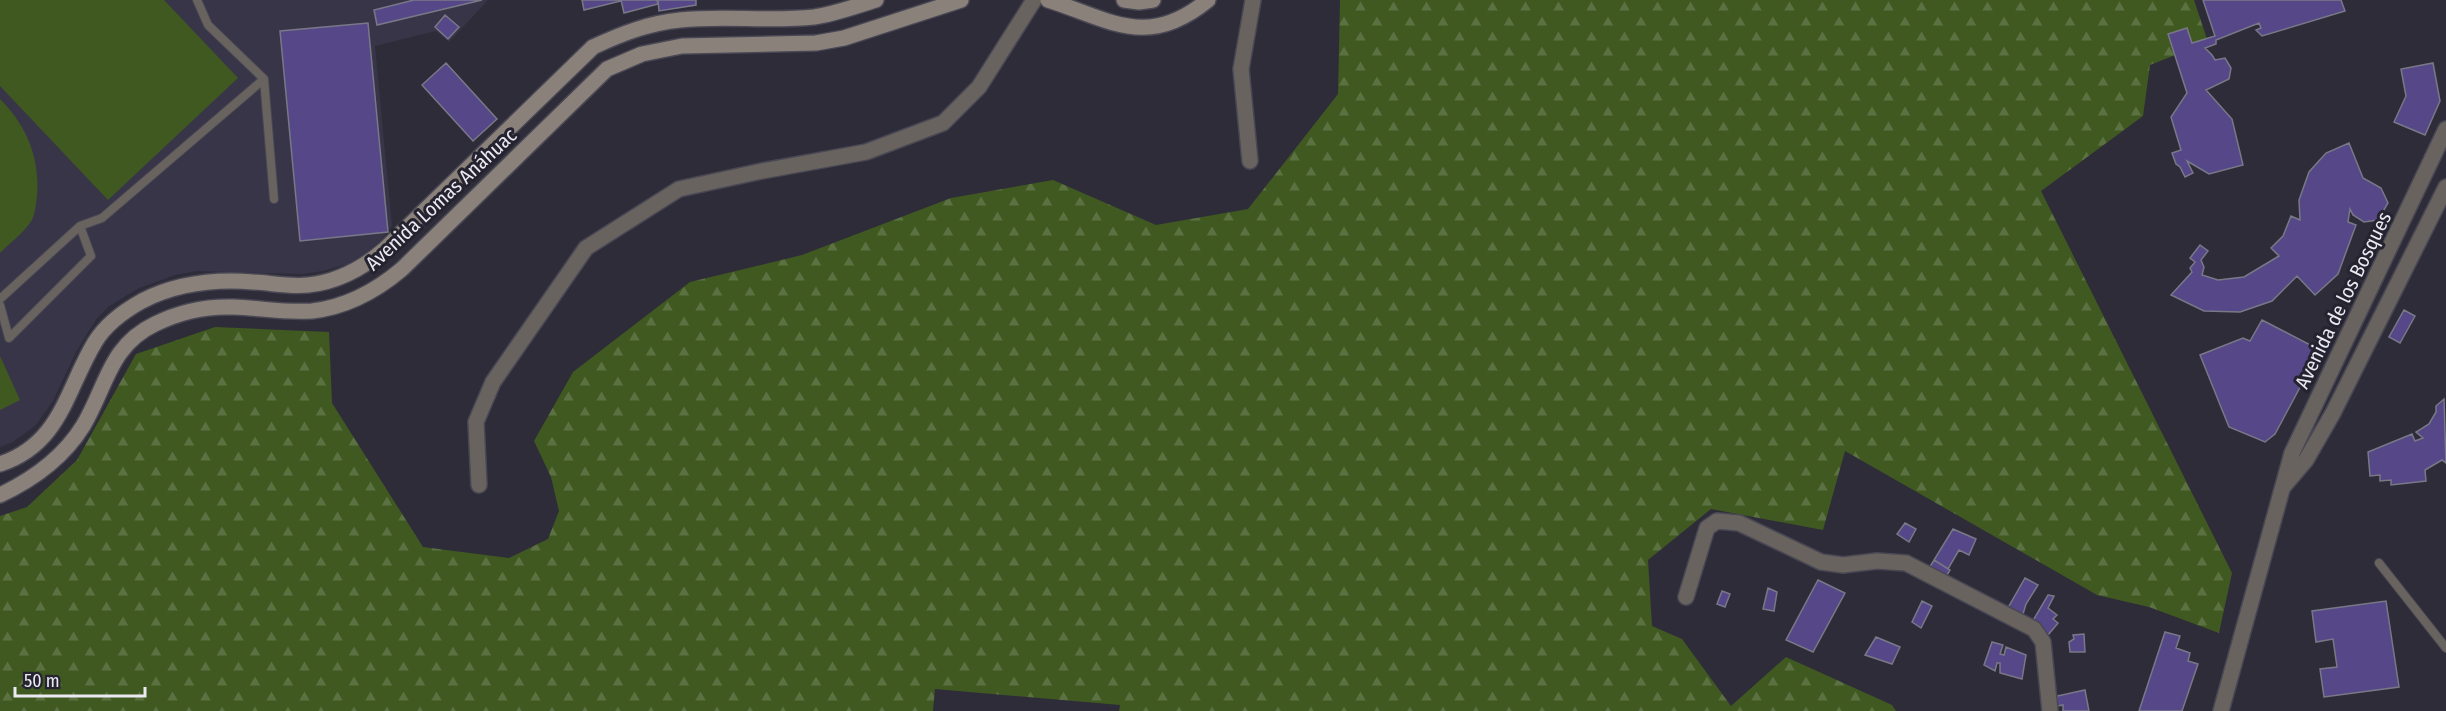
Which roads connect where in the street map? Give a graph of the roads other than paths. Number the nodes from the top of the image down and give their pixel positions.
1 (197, 0) edge
2 (876, 0) edge
3 (961, 0) edge
4 (1034, 0) edge
5 (1048, 0) edge
6 (1124, 0) edge
7 (1153, 0) edge
8 (1208, 0) edge
9 (1253, 0) edge
10 (264, 79) junction
11 (2446, 129) edge
12 (1250, 161) dead end
13 (2446, 187) edge
14 (274, 199) dead end
15 (80, 226) junction
16 (2371, 290) junction
17 (2390, 298) junction
18 (0, 299) edge
19 (0, 305) edge
20 (0, 464) edge
21 (479, 485) dead end
22 (2280, 491) junction
23 (0, 495) edge
24 (2379, 563) dead end
25 (1686, 597) dead end
26 (2446, 648) edge
27 (2050, 711) edge
28 (2221, 711) edge

1 - 10 lane
2 - 20 main road, Avenida Lomas Anáhuac
3 - 23 main road, Avenida Lomas Anáhuac
4 - 21 street
5 - 8 main road
6 - 7 main road
9 - 12 street
10 - 14 lane
10 - 15 lane
11 - 16 street, Avenida de los Bosques
13 - 17 street, Avenida de los Bosques
15 - 18 lane
15 - 19 lane
16 - 17 street
16 - 22 street, Avenida de los Bosques
17 - 22 street, Avenida de los Bosques
22 - 28 street, Avenida de los Bosques
24 - 26 lane
25 - 27 street

